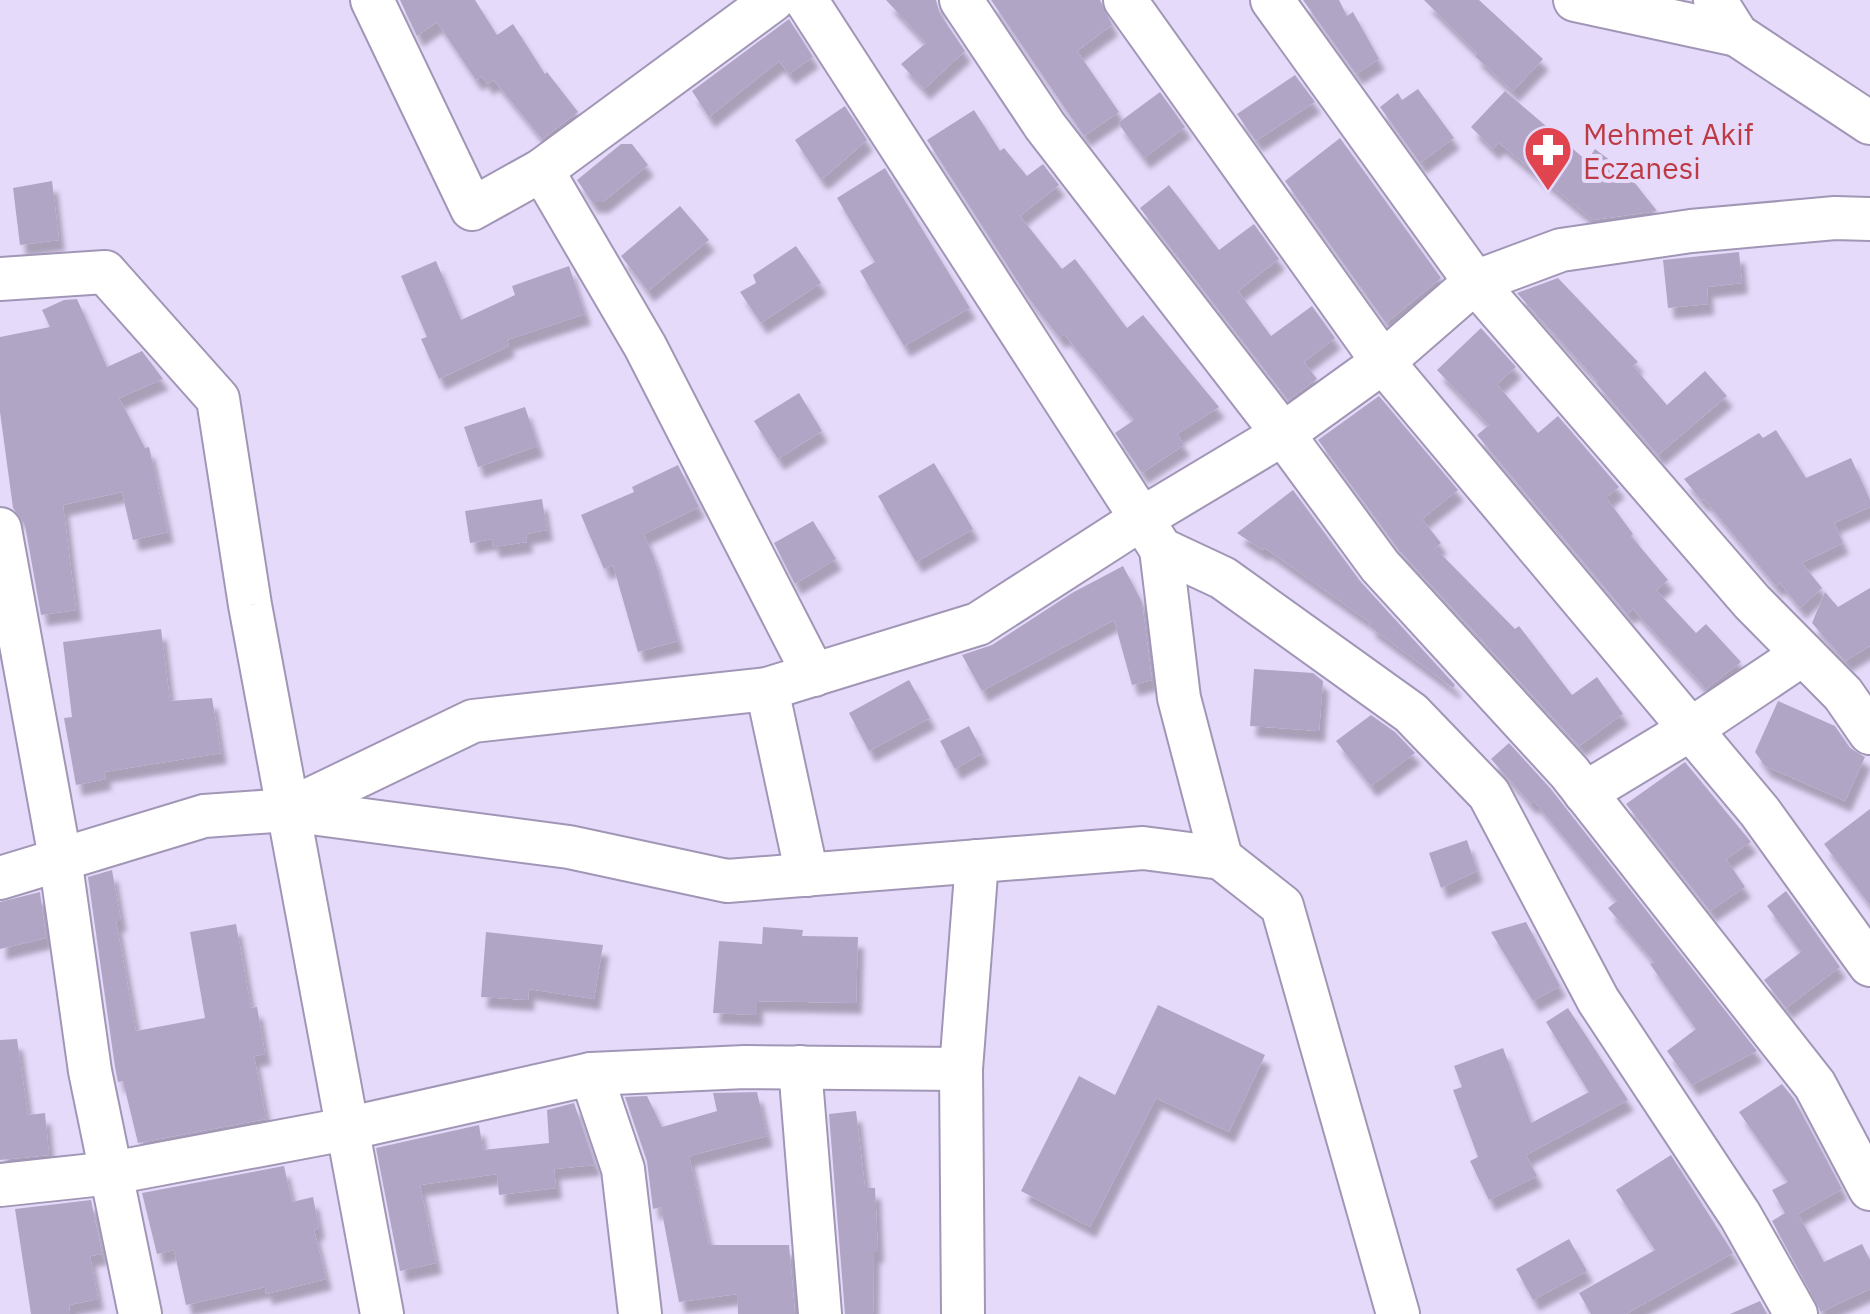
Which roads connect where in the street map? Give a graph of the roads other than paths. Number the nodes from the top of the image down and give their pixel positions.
1 (372, 0) edge
2 (773, 0) edge
3 (806, 0) edge
4 (962, 0) edge
5 (1124, 0) edge
6 (1272, 0) edge
7 (1575, 0) edge
8 (1726, 17) edge
9 (1870, 123) edge
10 (542, 170) junction
11 (1870, 219) edge
12 (0, 279) edge
13 (1475, 282) junction
14 (1383, 362) junction
15 (1284, 434) junction
16 (0, 529) edge
17 (1151, 534) junction
18 (1803, 654) junction
19 (814, 675) junction
20 (1856, 684) edge
21 (767, 689) junction
22 (1690, 730) junction
23 (1870, 733) edge
24 (1585, 793) junction
25 (288, 810) junction
26 (60, 858) junction
27 (1221, 858) junction
28 (977, 861) junction
29 (807, 875) junction
30 (0, 878) edge
31 (1870, 965) edge
32 (800, 1067) junction
33 (961, 1069) junction
34 (592, 1074) junction
35 (346, 1129) junction
36 (112, 1174) junction
37 (0, 1185) edge
38 (1870, 1189) edge
39 (140, 1314) edge
40 (382, 1314) edge
41 (640, 1314) edge
42 (820, 1314) edge
43 (963, 1314) edge
44 (1398, 1314) edge
45 (1796, 1314) edge

1 - 10 street
2 - 10 street
3 - 17 street
4 - 15 street
5 - 14 street
6 - 13 street
7 - 8 street
8 - 9 street
10 - 19 street
11 - 13 street
12 - 25 street
13 - 14 street
13 - 18 street
14 - 15 street
14 - 22 street
15 - 17 street
15 - 24 street
16 - 26 street
17 - 19 street
17 - 27 street
17 - 45 street
18 - 20 street
18 - 22 street
19 - 21 street
20 - 23 street
21 - 25 street
21 - 29 street
22 - 24 street
22 - 31 street
24 - 38 street
25 - 26 street
25 - 29 street
25 - 35 street
26 - 30 street
26 - 36 street
27 - 28 street
27 - 44 street
28 - 29 street
28 - 33 street
32 - 33 street
32 - 34 street
32 - 42 street
33 - 43 street
34 - 35 street
34 - 41 street
35 - 36 street
35 - 40 street
36 - 37 street
36 - 39 street

